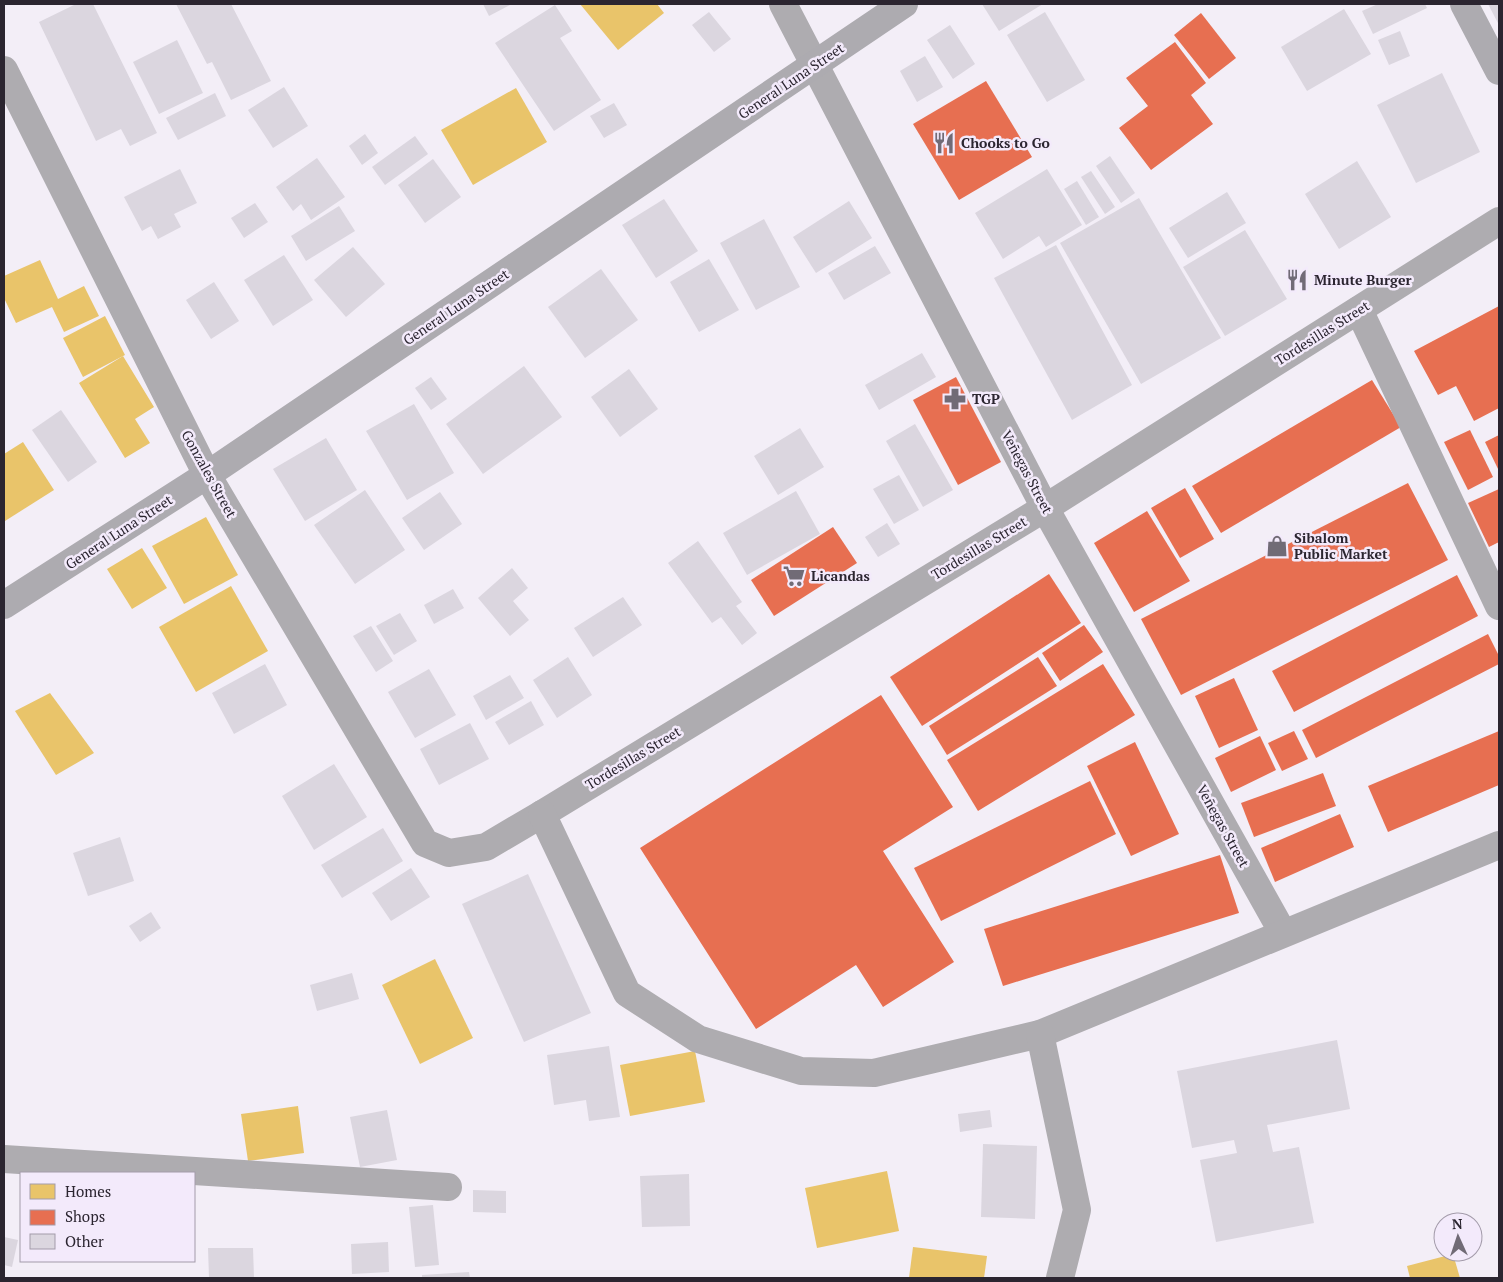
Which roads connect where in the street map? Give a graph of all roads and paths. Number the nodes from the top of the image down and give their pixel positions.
1 (784, 4) edge
2 (904, 4) edge
3 (1464, 4) edge
4 (816, 64) junction
5 (4, 70) edge
6 (1499, 71) edge
7 (1499, 221) edge
8 (1359, 310) junction
9 (207, 475) junction
10 (1046, 508) junction
11 (4, 605) edge
12 (1499, 606) edge
13 (542, 814) junction
14 (1499, 846) edge
15 (449, 853) joint
16 (1283, 933) junction
17 (1040, 1034) junction
18 (4, 1158) edge
19 (448, 1187) dead end
20 (1060, 1278) edge

1 - 4 street, Veñegas Street
2 - 4 main road, General Luna Street
3 - 6 main road
4 - 9 main road, General Luna Street
4 - 10 street, Veñegas Street
5 - 9 street, Gonzales Street
7 - 8 street, Tordesillas Street
8 - 10 street, Tordesillas Street
8 - 12 street
9 - 11 main road, General Luna Street
9 - 15 street, Gonzales Street
10 - 13 street, Tordesillas Street
10 - 16 street, Veñegas Street
13 - 15 street, Tordesillas Street
13 - 17 street
14 - 16 street
16 - 17 street
17 - 20 street
18 - 19 street

